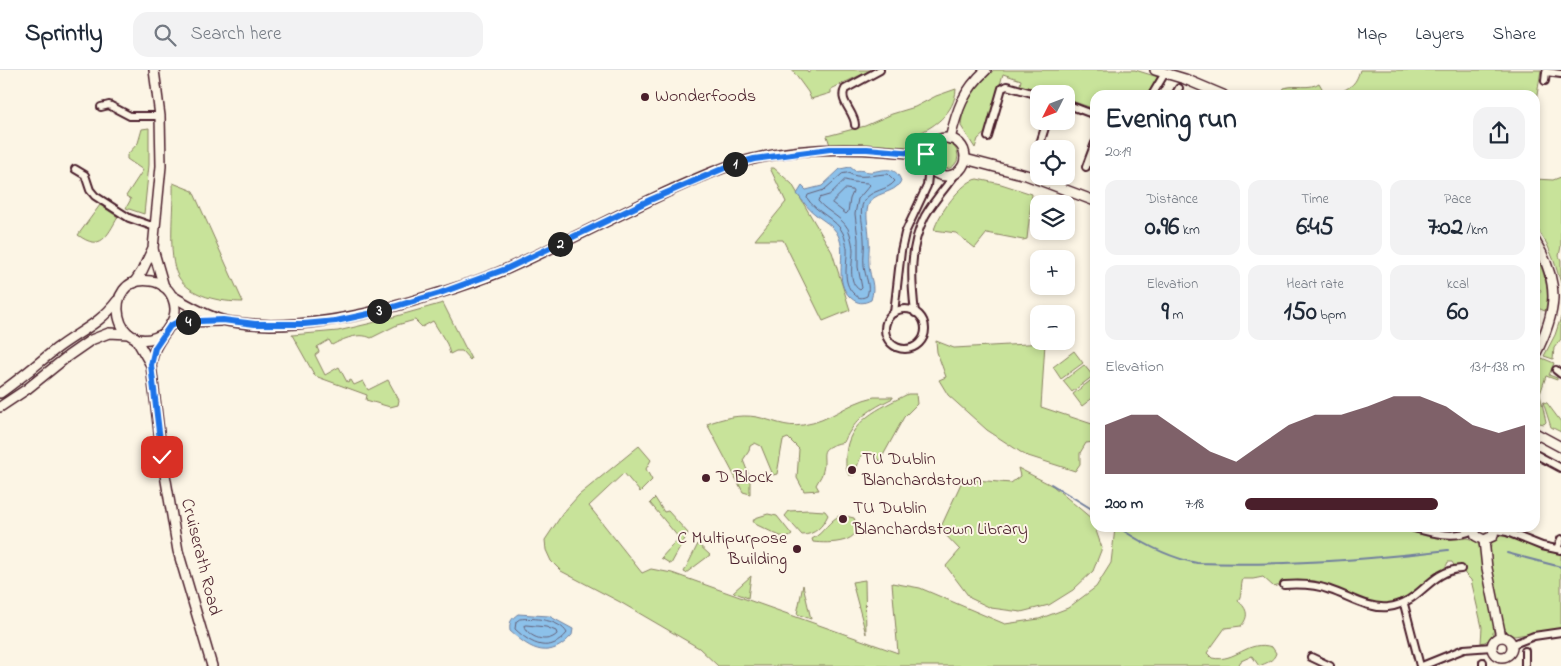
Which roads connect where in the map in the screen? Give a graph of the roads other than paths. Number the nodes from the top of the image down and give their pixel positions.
1 (154, 70) edge
2 (880, 70) edge
3 (986, 70) edge
4 (1155, 70) edge
5 (1165, 73) junction
6 (1561, 74) edge
7 (1545, 81) dead end
8 (1155, 90) edge
9 (1210, 90) edge
10 (1030, 92) edge
11 (102, 106) dead end
12 (1075, 107) edge
13 (1090, 113) edge
14 (160, 116) junction
15 (855, 125) dead end
16 (988, 137) dead end
17 (950, 139) junction
18 (926, 154) junction
19 (1090, 156) edge
20 (965, 159) junction
21 (929, 167) junction
22 (1086, 167) dead end
23 (74, 169) dead end
24 (955, 174) junction
25 (1090, 199) edge
26 (155, 227) junction
27 (153, 248) junction
28 (1540, 251) edge
29 (134, 283) junction
30 (164, 287) junction
31 (172, 296) junction
32 (118, 299) junction
33 (1558, 299) edge
34 (894, 313) junction
35 (915, 313) junction
36 (223, 320) junction
37 (168, 329) junction
38 (132, 335) junction
39 (1540, 344) edge
40 (151, 365) junction
41 (0, 393) edge
42 (0, 407) edge
43 (1540, 436) edge
44 (1561, 447) edge
45 (1540, 457) edge
46 (1561, 468) edge
47 (1441, 532) edge
48 (1468, 532) edge
49 (1475, 532) edge
50 (1493, 532) edge
51 (1507, 532) edge
52 (1561, 539) edge
53 (1484, 540) junction
54 (1559, 549) edge
55 (1461, 569) dead end
56 (1284, 585) dead end
57 (1404, 604) junction
58 (1561, 632) edge
59 (1501, 637) junction
60 (1511, 645) junction
61 (1492, 647) junction
62 (1526, 651) dead end
63 (1311, 658) dead end
64 (1503, 662) edge
65 (212, 666) edge
66 (1330, 666) edge
67 (1421, 666) edge
68 (1525, 666) edge

1 - 14 main road
2 - 15 street
3 - 17 main road
4 - 5 main road
5 - 8 street
5 - 9 main road
6 - 7 street
10 - 16 street
11 - 14 street
12 - 13 street
14 - 26 main road
17 - 18 main road
17 - 20 main road
18 - 21 main road
18 - 36 main road
19 - 22 street
20 - 24 main road
20 - 25 main road
21 - 24 main road
21 - 34 street
23 - 26 street
24 - 35 street
26 - 27 main road
27 - 29 main road
27 - 30 main road
28 - 33 main road
29 - 30 main road
29 - 32 main road
30 - 31 main road
31 - 36 main road
31 - 37 main road
32 - 38 main road
32 - 41 main road
33 - 39 main road
34 - 35 street
34 - 35 street
36 - 37 main road
37 - 38 main road
37 - 40 main road, Cruiserath Road
38 - 40 main road, Cruiserath Road
38 - 42 main road
40 - 65 main road, Cruiserath Road
43 - 44 main road
45 - 46 street
47 - 48 street
49 - 53 main road
50 - 53 main road
51 - 54 street
52 - 54 street
53 - 59 main road
55 - 57 street
56 - 57 street
57 - 67 street
58 - 60 street
59 - 60 main road
59 - 61 main road
60 - 64 main road
61 - 64 main road
61 - 67 street
62 - 68 street
63 - 66 street

